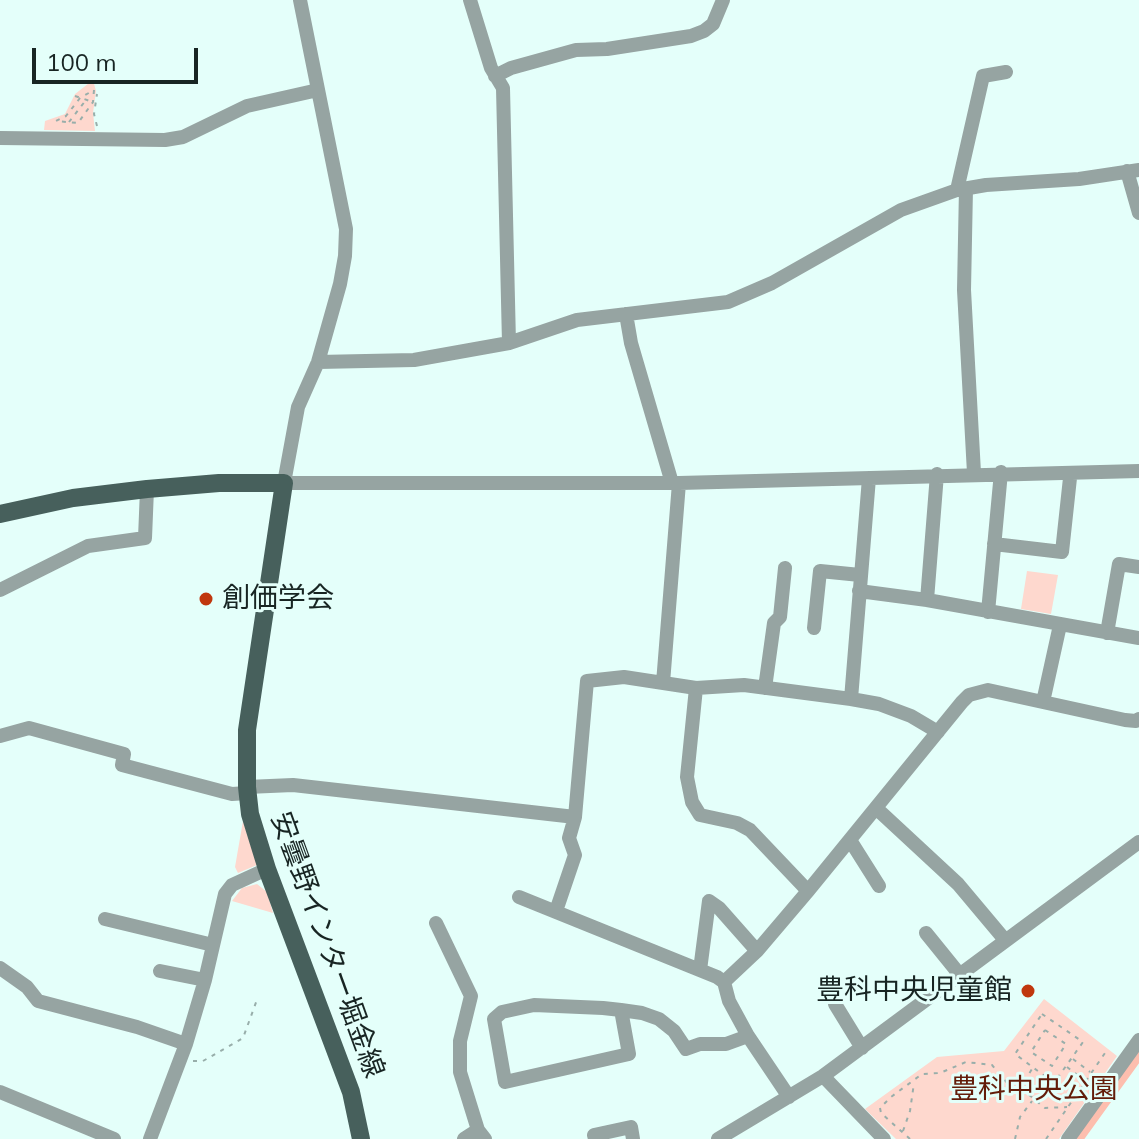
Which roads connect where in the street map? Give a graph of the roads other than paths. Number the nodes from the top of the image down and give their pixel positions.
1 (300, 0) edge
2 (470, 0) edge
3 (723, 0) edge
4 (1006, 72) dead end
5 (495, 76) junction
6 (318, 90) junction
7 (0, 138) edge
8 (1133, 170) edge
9 (962, 189) junction
10 (1139, 213) edge
11 (626, 314) junction
12 (509, 343) junction
13 (318, 362) junction
14 (1139, 471) edge
15 (1001, 472) junction
16 (974, 473) junction
17 (937, 474) junction
18 (869, 478) junction
19 (1070, 478) dead end
20 (284, 483) junction
21 (676, 483) junction
22 (147, 489) junction
23 (0, 514) edge
24 (994, 544) junction
25 (1139, 567) edge
26 (785, 568) dead end
27 (860, 575) junction
28 (0, 590) edge
29 (859, 591) junction
30 (927, 600) junction
31 (988, 612) junction
32 (1060, 625) junction
33 (814, 628) dead end
34 (1107, 633) junction
35 (1139, 638) edge
36 (663, 683) junction
37 (696, 688) junction
38 (765, 688) junction
39 (851, 699) junction
40 (1043, 702) junction
41 (1139, 719) edge
42 (938, 732) junction
43 (0, 736) edge
44 (247, 790) junction
45 (876, 808) junction
46 (575, 817) junction
47 (850, 840) junction
48 (1137, 847) edge
49 (267, 869) junction
50 (879, 886) dead end
51 (808, 891) junction
52 (519, 897) dead end
53 (556, 911) junction
54 (105, 919) dead end
55 (436, 923) dead end
56 (926, 933) dead end
57 (1005, 940) junction
58 (213, 945) junction
59 (757, 951) junction
60 (0, 968) edge
61 (700, 970) junction
62 (160, 971) dead end
63 (960, 975) junction
64 (205, 980) junction
65 (724, 982) junction
66 (835, 1004) dead end
67 (621, 1010) junction
68 (748, 1036) junction
69 (1139, 1040) edge
70 (186, 1044) junction
71 (862, 1048) junction
72 (823, 1076) junction
73 (0, 1092) edge
74 (789, 1097) junction
75 (481, 1135) edge
76 (114, 1139) edge
77 (150, 1139) edge
78 (361, 1139) edge
79 (464, 1139) edge
80 (595, 1139) edge
81 (633, 1139) edge
82 (718, 1139) edge
83 (884, 1139) edge
84 (1068, 1139) edge

1 - 6 street
2 - 5 street
3 - 5 street
4 - 9 street
5 - 12 street
6 - 7 street
6 - 13 street
8 - 9 street
8 - 10 street
9 - 11 street
9 - 16 street
11 - 12 street
11 - 21 street
12 - 13 street
13 - 20 street
14 - 15 street
15 - 16 street
15 - 24 street
16 - 17 street
17 - 18 street
17 - 30 street
18 - 21 street
18 - 27 street
19 - 24 street
20 - 21 street
20 - 22 main road
20 - 44 main road, 安曇野インター堀金線
21 - 36 street
22 - 23 main road
22 - 28 street
24 - 31 street
25 - 34 street
26 - 38 street
27 - 29 street
27 - 33 street
29 - 30 street
29 - 39 street
30 - 31 street
31 - 32 street
32 - 34 street
32 - 40 street
34 - 35 street
36 - 37 street
36 - 46 street
37 - 38 street
37 - 51 street
38 - 39 street
39 - 42 street
40 - 41 street
40 - 42 street
42 - 45 street
43 - 44 street
44 - 46 street
44 - 49 main road, 安曇野インター堀金線
45 - 47 street
45 - 57 street
46 - 53 street
47 - 50 street
47 - 51 street
48 - 57 street
49 - 58 street
49 - 78 main road, 安曇野インター堀金線
51 - 59 street
52 - 53 street
53 - 61 street
54 - 58 street
55 - 75 street
56 - 63 street
57 - 63 street
58 - 64 street
59 - 61 street
59 - 65 street
60 - 70 street
61 - 65 street
62 - 64 street
63 - 71 street
64 - 70 street
65 - 68 street
66 - 71 street
67 - 67 street
67 - 68 street
68 - 74 street
69 - 84 street
70 - 77 street
71 - 72 street
72 - 74 street
72 - 83 street
73 - 76 street
74 - 82 street
75 - 79 street
80 - 81 street

